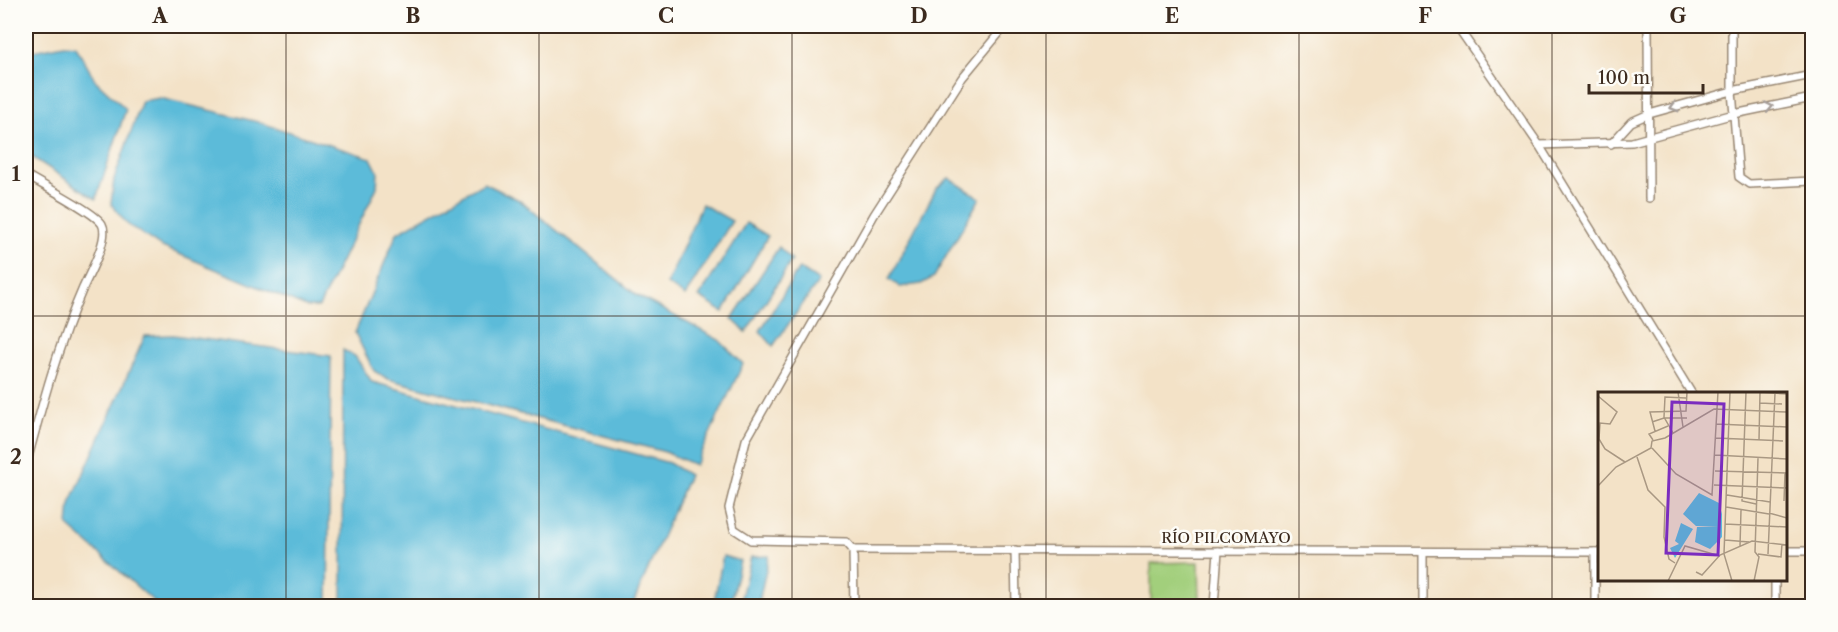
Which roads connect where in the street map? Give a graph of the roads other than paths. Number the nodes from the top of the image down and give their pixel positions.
1 (1005, 26) edge
2 (1648, 26) edge
3 (1732, 26) edge
4 (1461, 27) edge
5 (1812, 75) edge
6 (1732, 91) junction
7 (1812, 98) edge
8 (1649, 114) junction
9 (1734, 114) junction
10 (1649, 137) junction
11 (1611, 144) junction
12 (1539, 145) junction
13 (26, 175) edge
14 (1812, 181) edge
15 (1649, 198) dead end
16 (1691, 392) edge
17 (26, 465) edge
18 (853, 549) junction
19 (1015, 550) junction
20 (1218, 551) junction
21 (1787, 551) edge
22 (1423, 552) junction
23 (1597, 552) edge
24 (1812, 552) edge
25 (1775, 581) edge
26 (854, 606) edge
27 (1016, 606) edge
28 (1214, 606) edge
29 (1423, 606) edge
30 (1595, 606) edge
31 (1775, 606) edge

1 - 18 street, RÍO PILCOMAYO
2 - 8 street
3 - 6 street
4 - 12 street
5 - 6 street
6 -> 8 street
6 - 9 street
9 -> 7 street
8 - 10 street
8 - 11 street
9 - 10 street
9 - 14 street
10 - 11 street
10 - 15 street
11 - 12 street
12 - 16 street
13 - 17 street
18 - 19 street, RÍO PILCOMAYO
18 - 26 street
19 - 20 street, RÍO PILCOMAYO
19 - 27 street
20 - 22 street, RÍO PILCOMAYO
20 - 28 street
21 - 24 street
22 - 23 street, RÍO PILCOMAYO
22 - 29 street
23 - 30 street
25 - 31 street

